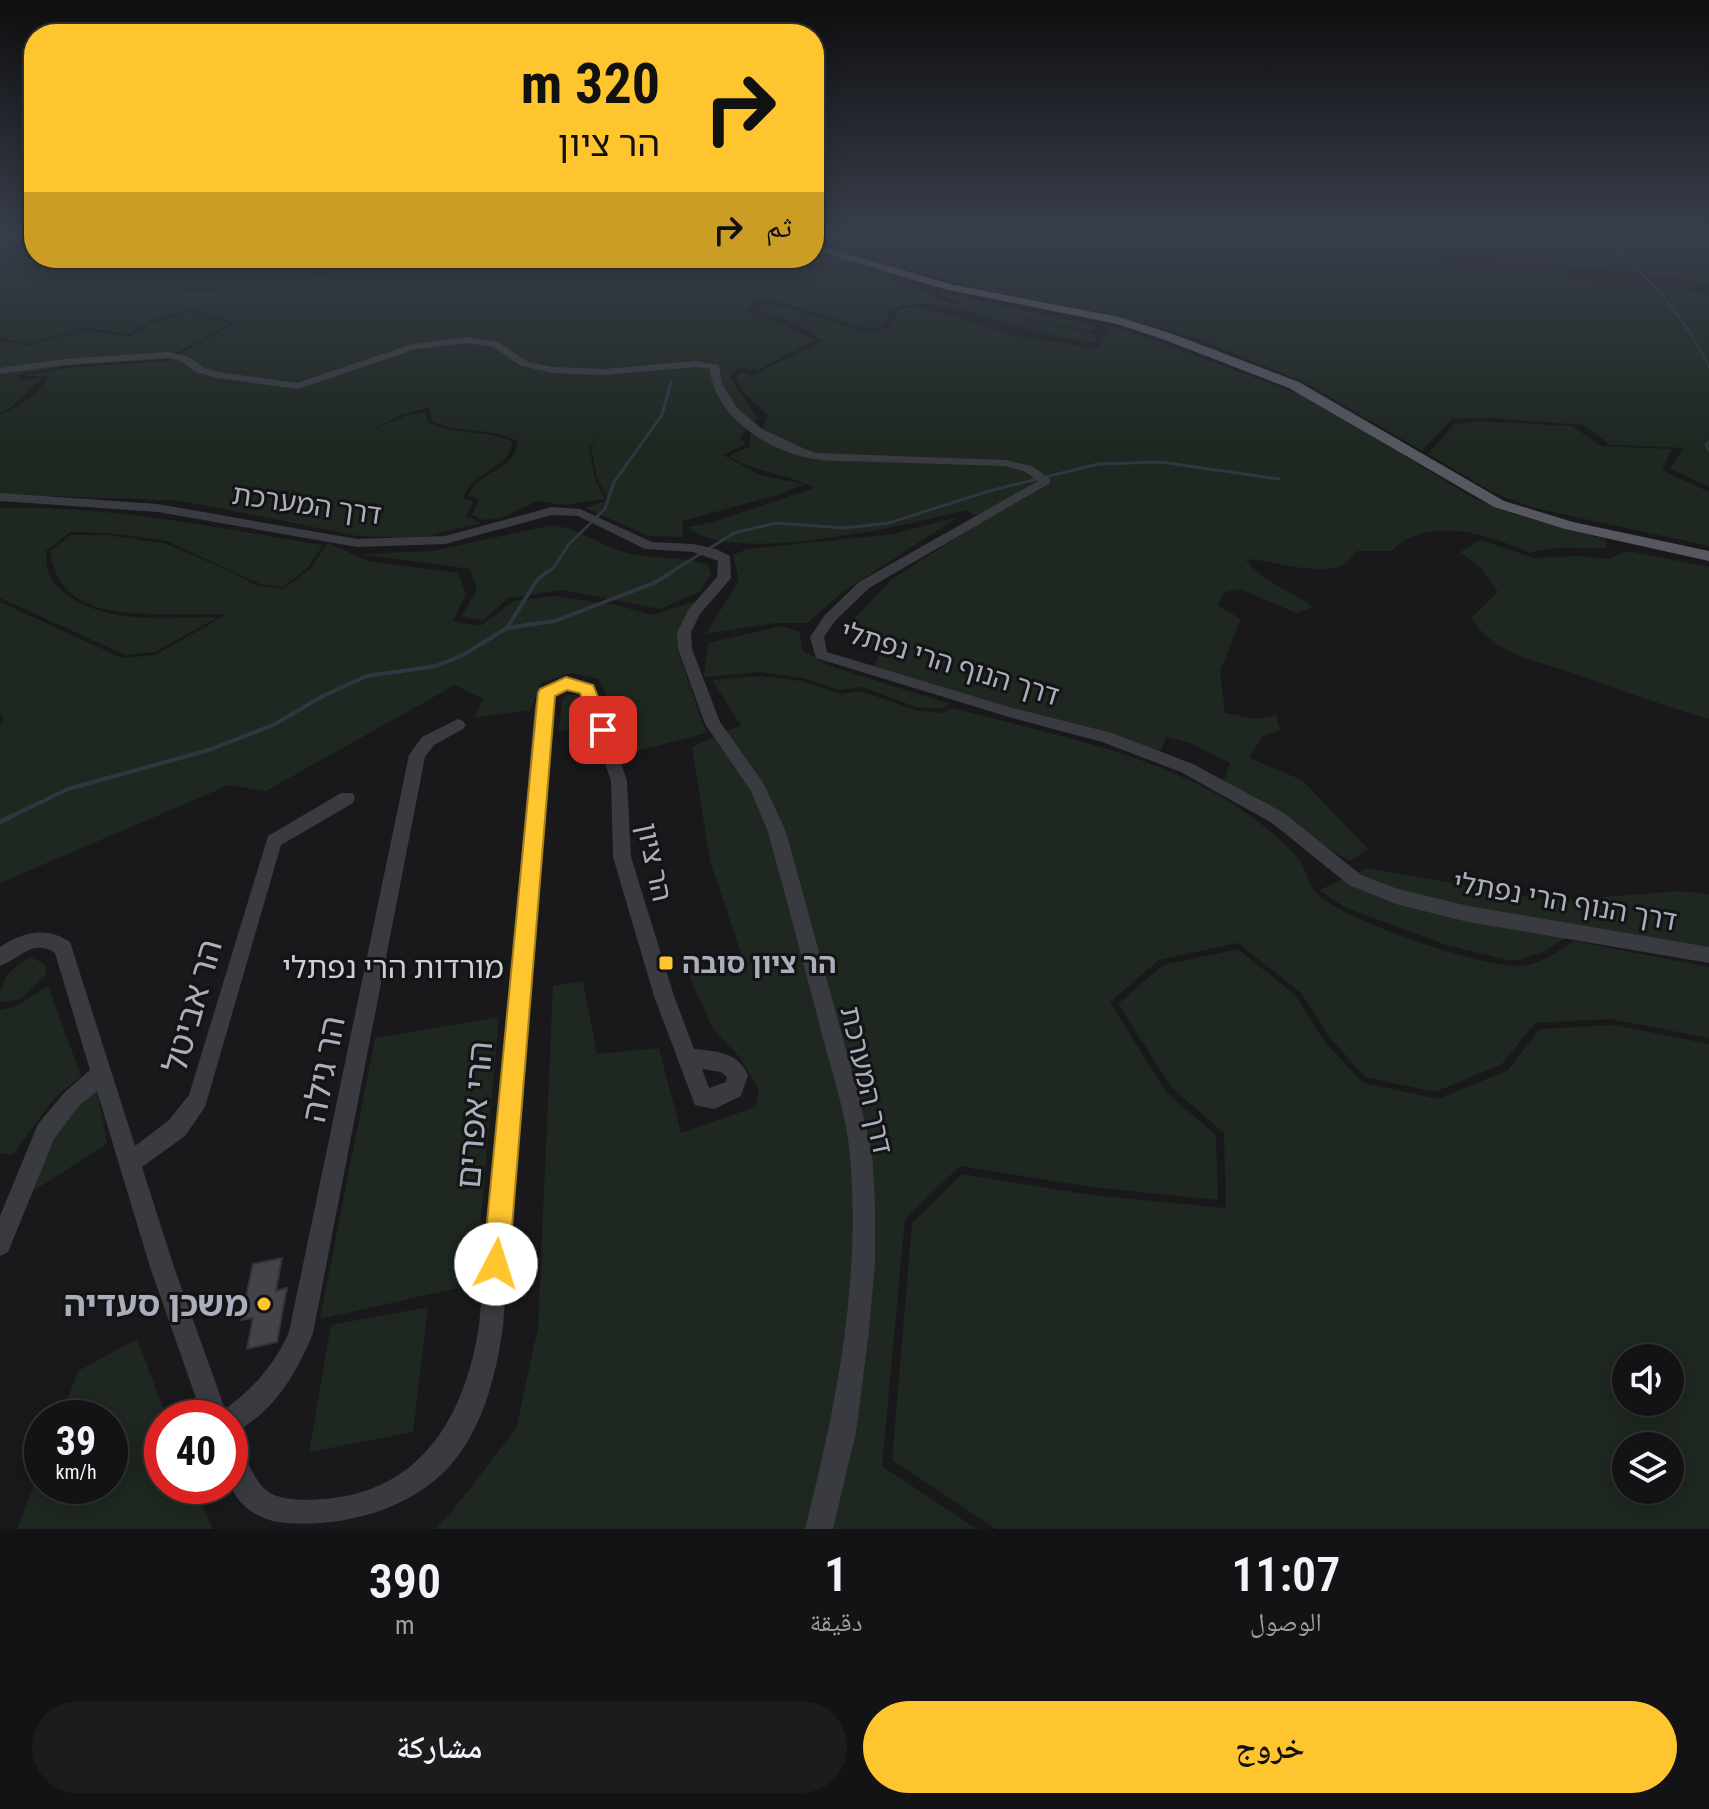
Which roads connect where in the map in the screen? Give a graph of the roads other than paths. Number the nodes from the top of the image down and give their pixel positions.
1 (1030, 303) edge
2 (0, 371) edge
3 (0, 497) edge
4 (1709, 556) edge
5 (543, 704) joint
6 (458, 725) dead end
7 (347, 798) dead end
8 (1709, 955) edge
9 (0, 958) edge
10 (687, 1057) junction
11 (102, 1073) junction
12 (130, 1163) junction
13 (0, 1244) edge
14 (210, 1400) edge
15 (248, 1408) edge
16 (248, 1489) edge
17 (819, 1529) edge

1 - 4 main road
2 - 8 street, דרך הנוף הרי נפתלי
3 - 17 street, דרך המערכת
5 - 10 street, הר ציון
5 - 16 street, הרי אפרים
6 - 15 street, הר גילה
7 - 12 street, הר אביטל
9 - 11 street
10 - 10 street, הר ציון
11 - 12 street
11 - 13 street
12 - 14 street

